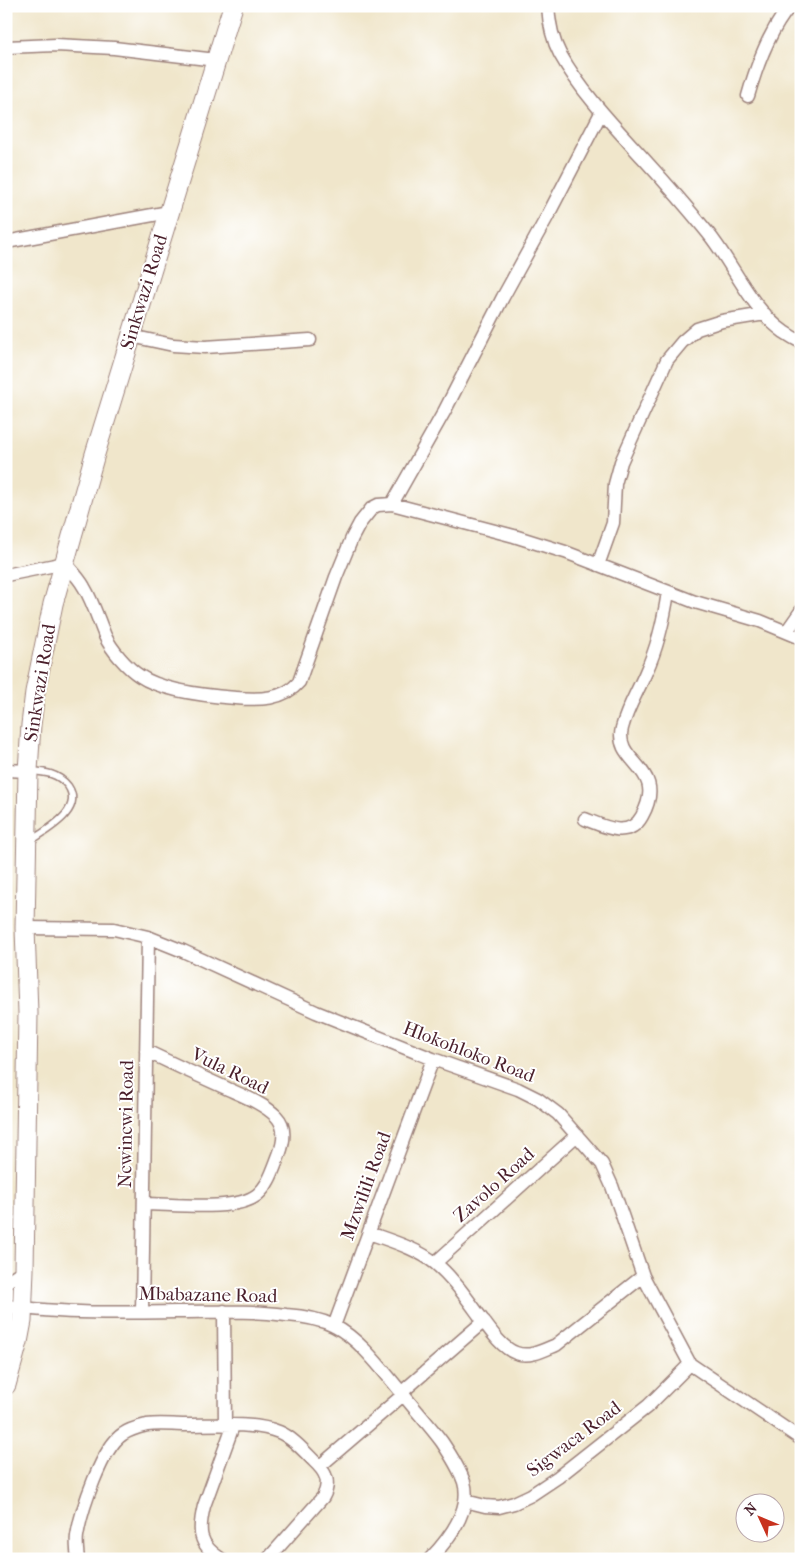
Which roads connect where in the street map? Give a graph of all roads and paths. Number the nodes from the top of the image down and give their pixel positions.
1 (233, 6) edge
2 (548, 6) edge
3 (790, 6) edge
4 (6, 47) edge
5 (216, 60) junction
6 (748, 96) dead end
7 (601, 113) junction
8 (169, 212) junction
9 (6, 242) edge
10 (765, 314) junction
11 (131, 336) junction
12 (310, 340) dead end
13 (801, 342) edge
14 (392, 504) junction
15 (65, 563) junction
16 (598, 565) junction
17 (6, 574) edge
18 (668, 592) junction
19 (801, 611) edge
20 (787, 632) junction
21 (801, 638) edge
22 (6, 770) edge
23 (28, 771) junction
24 (584, 818) dead end
25 (28, 842) junction
26 (25, 928) junction
27 (148, 937) junction
28 (146, 1051) junction
29 (433, 1059) junction
30 (577, 1135) junction
31 (144, 1204) junction
32 (369, 1233) junction
33 (435, 1263) junction
34 (24, 1270) junction
35 (643, 1276) junction
36 (6, 1282) edge
37 (14, 1307) edge
38 (224, 1311) junction
39 (142, 1312) junction
40 (484, 1321) junction
41 (334, 1326) junction
42 (10, 1351) edge
43 (690, 1364) junction
44 (6, 1385) edge
45 (402, 1394) junction
46 (229, 1425) junction
47 (801, 1439) edge
48 (320, 1466) junction
49 (465, 1501) junction
50 (78, 1559) edge
51 (221, 1559) edge
52 (268, 1559) edge
53 (430, 1559) edge

1 - 5 street, Sinkwazi Road
2 - 7 street
3 - 6 street
4 - 5 street
5 - 8 street, Sinkwazi Road
7 - 10 street
7 - 14 street
8 - 9 street
8 - 11 street, Sinkwazi Road
10 - 13 street
10 - 16 street
11 - 12 street
11 - 15 street, Sinkwazi Road
14 - 15 street
14 - 16 street
15 - 17 street
15 - 23 street, Sinkwazi Road
16 - 18 street
18 - 20 street
18 - 24 street
19 - 20 street
20 - 21 street
22 - 23 street
23 - 25 street, Sinkwazi Road
23 - 25 lane
25 - 26 street, Sinkwazi Road
26 - 27 street, Hlokohloko Road
26 - 34 street, Sinkwazi Road
27 - 28 street, Ncwincwi Road
27 - 29 street, Hlokohloko Road
28 - 31 street, Ncwincwi Road
28 - 31 street, Vula Road
29 - 30 street, Hlokohloko Road
29 - 32 street, Mzwilili Road
30 - 33 street, Zavolo Road
30 - 35 street, Hlokohloko Road
31 - 39 street, Ncwincwi Road
32 - 33 street
32 - 41 street, Mzwilili Road
33 - 40 street
34 - 36 street
34 - 37 street, Sinkwazi Road
35 - 40 street
35 - 43 street, Hlokohloko Road
37 - 39 street, Mbabazane Road
37 - 42 street, Sinkwazi Road
38 - 39 street, Mbabazane Road
38 - 41 street, Mbabazane Road
38 - 46 street
40 - 45 street
41 - 45 street, Mbabazane Road
42 - 44 street, Sinkwazi Road
43 - 47 street, Hlokohloko Road
43 - 49 street, Sigwaca Road
45 - 48 street
45 - 49 street, Mbabazane Road
46 - 48 street
46 - 50 street
46 - 51 street
48 - 52 street
49 - 53 street

